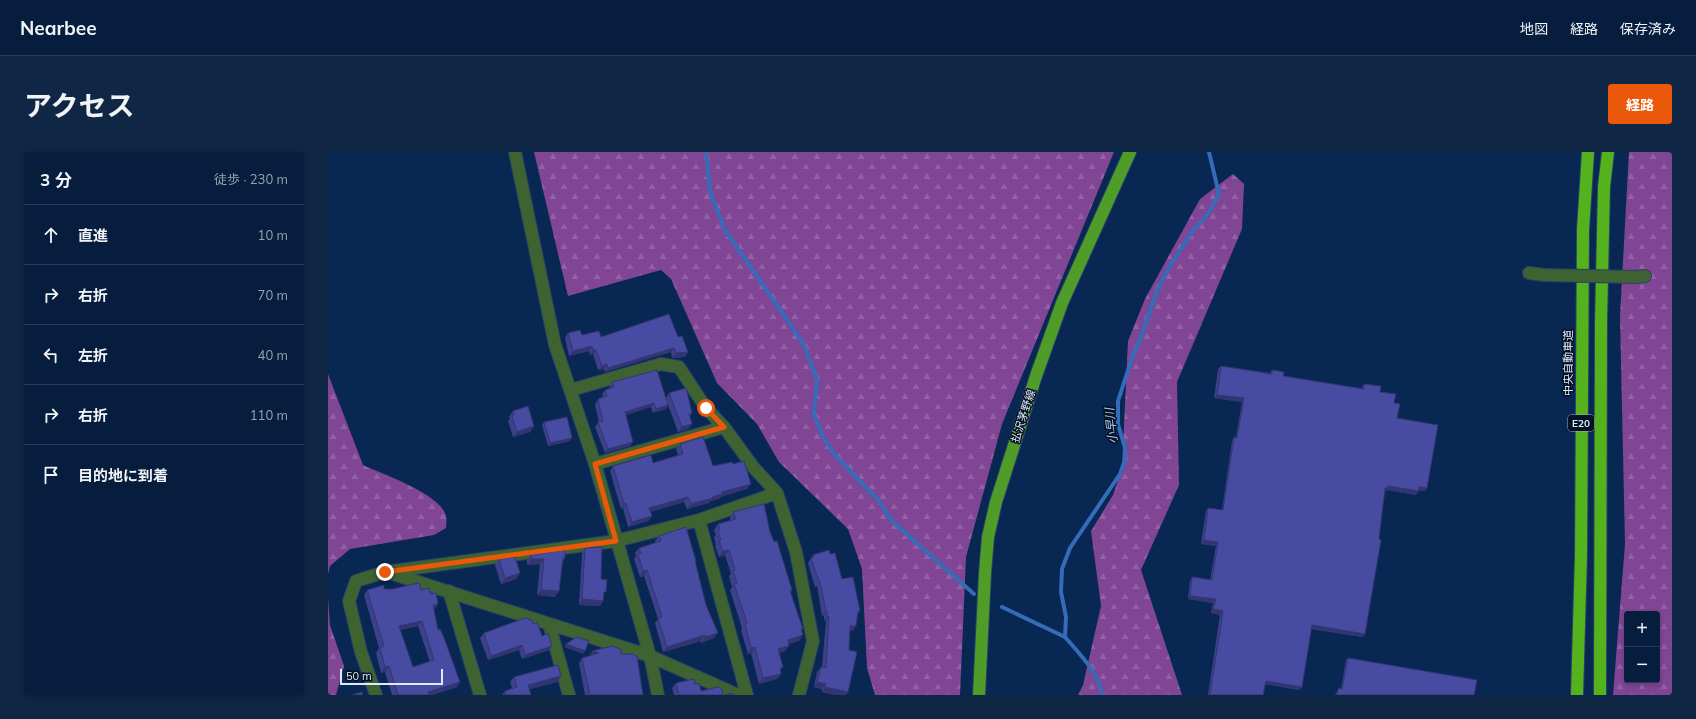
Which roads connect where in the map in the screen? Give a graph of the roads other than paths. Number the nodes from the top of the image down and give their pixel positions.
1 (516, 152) edge
2 (1130, 152) edge
3 (1588, 152) edge
4 (1608, 152) edge
5 (1529, 273) dead end
6 (1640, 277) dead end
7 (571, 390) junction
8 (724, 427) junction
9 (595, 464) junction
10 (777, 493) junction
11 (699, 520) junction
12 (616, 541) junction
13 (385, 572) junction
14 (449, 591) junction
15 (549, 624) junction
16 (650, 656) junction
17 (376, 695) edge
18 (480, 695) edge
19 (569, 695) edge
20 (658, 695) edge
21 (738, 695) edge
22 (747, 695) edge
23 (799, 695) edge
24 (979, 695) edge
25 (1578, 695) edge
26 (1600, 695) edge

1 - 7 street
2 - 24 main road, 払沢茅野線
3 - 25 highway, 中央自動車道 / E20
4 - 26 highway, E20
5 - 6 street, bridge
7 - 8 street
7 - 9 street
8 - 9 street
8 - 10 street
9 - 12 street
10 - 11 street
10 - 23 street
11 - 12 street
11 - 22 street
12 - 13 street
12 - 16 street
13 - 14 street
13 - 17 street
14 - 15 street
14 - 18 street
15 - 16 street
15 - 19 street
16 - 20 street
16 - 21 street

